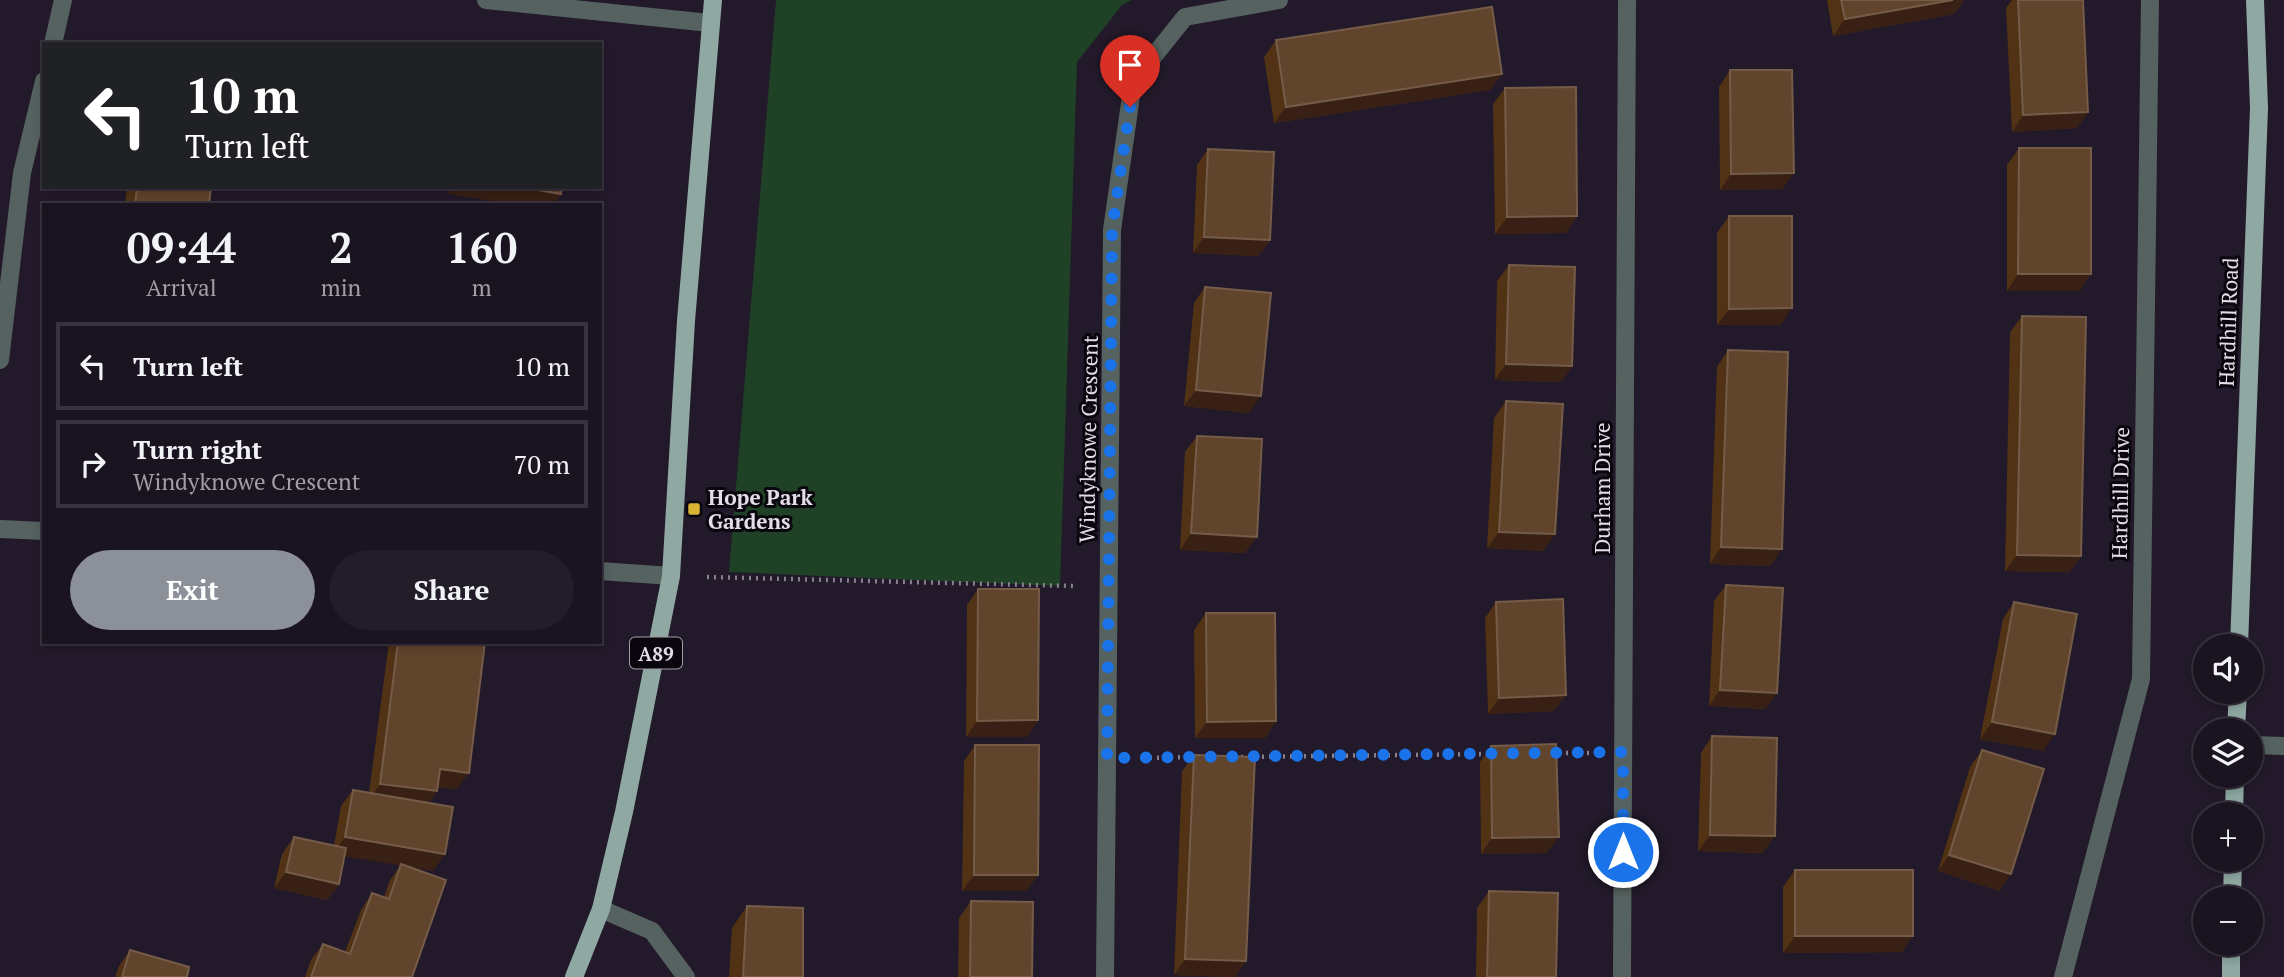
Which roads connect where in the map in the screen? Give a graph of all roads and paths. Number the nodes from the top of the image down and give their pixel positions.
1 (63, 0) edge
2 (486, 0) edge
3 (713, 0) edge
4 (1279, 0) edge
5 (1627, 0) edge
6 (2150, 0) edge
7 (2255, 0) edge
8 (710, 23) junction
9 (52, 42) edge
10 (42, 89) edge
11 (0, 360) edge
12 (0, 529) edge
13 (42, 531) edge
14 (602, 571) edge
15 (671, 576) junction
16 (1109, 587) junction
17 (2239, 634) edge
18 (2263, 745) edge
19 (2284, 746) edge
20 (1623, 752) junction
21 (1540, 753) edge
22 (1498, 754) edge
23 (1205, 757) edge
24 (1233, 757) edge
25 (1107, 758) junction
26 (601, 909) junction
27 (2231, 956) edge
28 (574, 977) edge
29 (686, 977) edge
30 (1105, 977) edge
31 (1622, 977) edge
32 (2063, 977) edge
33 (2231, 977) edge

1 - 9 street
2 - 8 street
3 - 8 main road, A89
4 - 16 street, Windyknowe Crescent
5 - 20 street, Durham Drive
6 - 32 street, Hardhill Drive
7 - 17 main road, Hardhill Road
8 - 15 main road, A89
10 - 11 street
12 - 13 street
14 - 15 street
15 - 16 path
15 - 26 main road, A89
16 - 25 street, Windyknowe Crescent
18 - 19 street
20 - 21 path
20 - 31 street, Durham Drive
22 - 24 path
23 - 25 path
25 - 30 street, Windyknowe Crescent
26 - 28 main road, A89
26 - 29 street
27 - 33 main road

